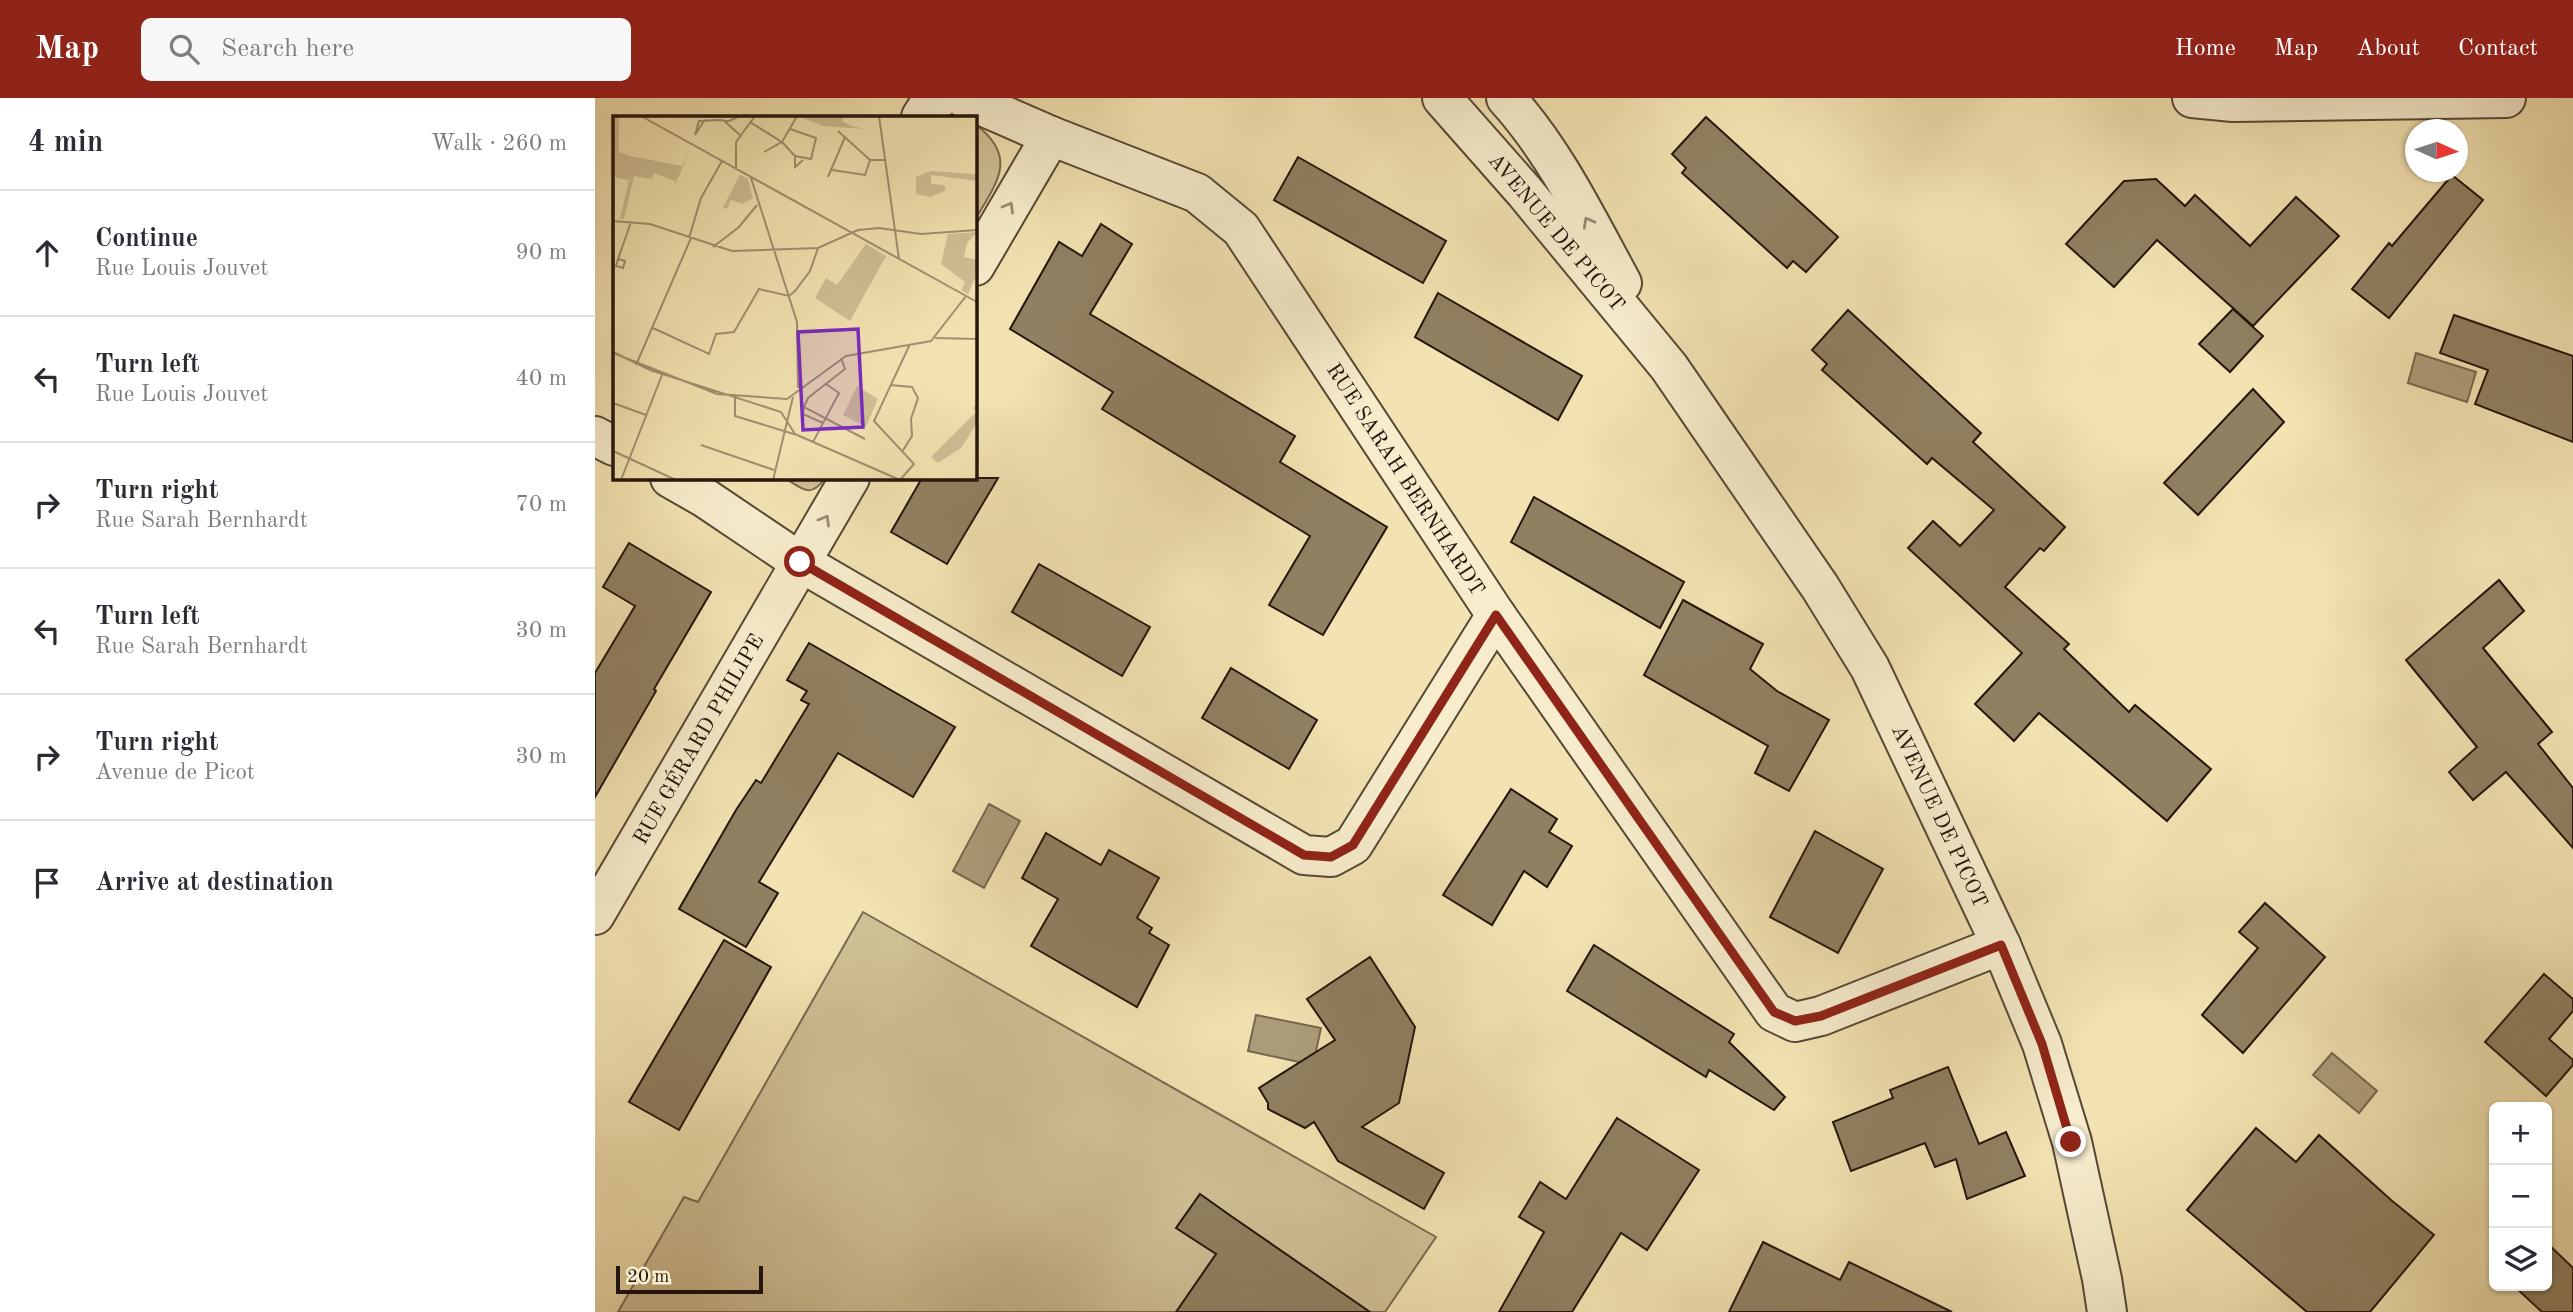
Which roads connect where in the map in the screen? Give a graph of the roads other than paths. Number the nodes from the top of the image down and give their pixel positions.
1 (940, 98) edge
2 (964, 98) edge
3 (1442, 98) edge
4 (1506, 98) edge
5 (2192, 98) edge
6 (2506, 98) edge
7 (922, 116) edge
8 (1051, 136) junction
9 (977, 263) edge
10 (1669, 367) junction
11 (595, 436) edge
12 (613, 445) edge
13 (678, 480) edge
14 (849, 480) edge
15 (711, 488) edge
16 (800, 562) junction
17 (1496, 615) junction
18 (595, 915) edge
19 (2001, 945) junction
20 (2107, 1312) edge

1 - 7 street
2 - 8 street, RUE SARAH BERNHARDT
3 - 10 street, AVENUE DE PICOT
10 -> 4 street, AVENUE DE PICOT
5 - 6 street
9 -> 8 street
8 - 17 street, RUE SARAH BERNHARDT
10 - 19 street, AVENUE DE PICOT
11 - 12 street
13 - 15 street
16 -> 14 street
15 - 16 street
16 - 17 street
16 - 18 street, RUE GÉRARD PHILIPE
17 - 19 street, RUE SARAH BERNHARDT
19 - 20 street, AVENUE DE PICOT

